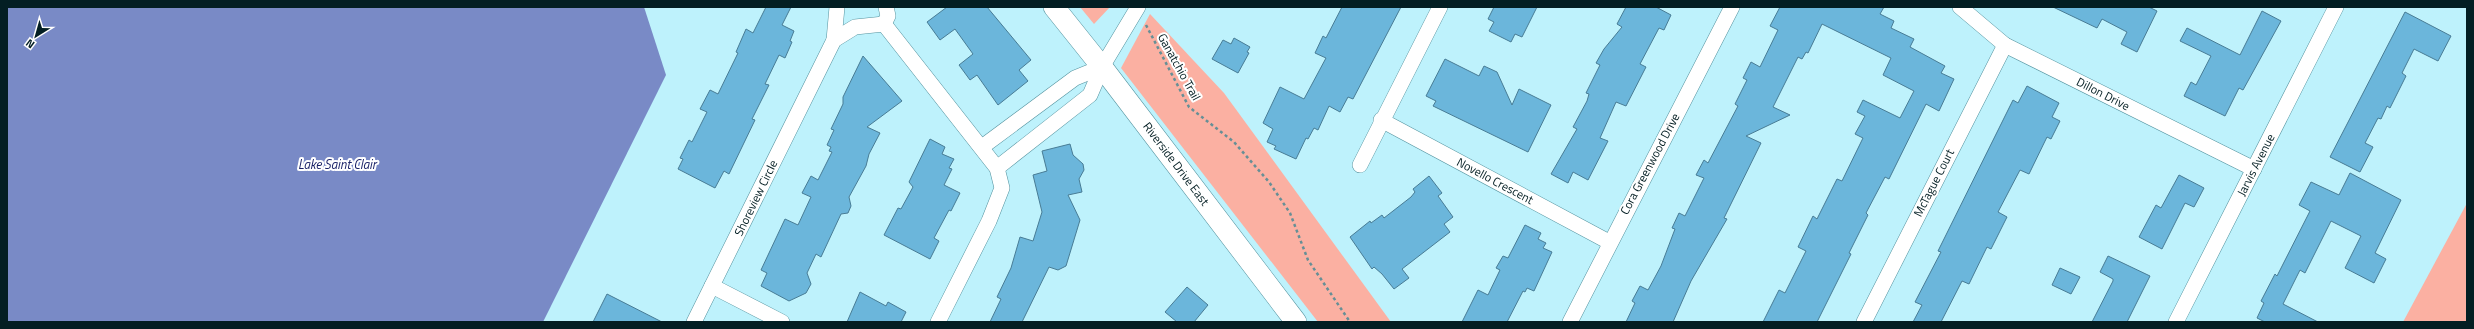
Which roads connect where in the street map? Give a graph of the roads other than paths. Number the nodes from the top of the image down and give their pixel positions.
1 (837, 7) edge
2 (886, 7) edge
3 (1054, 7) edge
4 (1138, 7) edge
5 (1440, 7) edge
6 (1732, 7) edge
7 (1960, 7) edge
8 (2336, 7) edge
9 (884, 24) junction
10 (834, 40) junction
11 (2005, 45) junction
12 (1102, 67) junction
13 (1381, 120) junction
14 (982, 147) junction
15 (1360, 164) dead end
16 (997, 168) junction
17 (2254, 169) junction
18 (1609, 242) junction
19 (712, 286) junction
20 (694, 322) edge
21 (782, 322) edge
22 (938, 322) edge
23 (1296, 322) edge
24 (1570, 322) edge
25 (1864, 322) edge
26 (2176, 322) edge

1 - 10 street, Shoreview Circle
2 - 9 street
3 - 12 main road, Riverside Drive East
4 - 12 street
5 - 13 street
6 - 18 street, Cora Greenwood Drive
7 - 11 street, Dillon Drive
8 - 17 street, Jarvis Avenue
9 - 10 street
9 - 14 street
10 - 19 street, Shoreview Circle
11 - 17 street, Dillon Drive
11 - 25 street, McTague Court
12 - 14 street
12 - 16 street
12 - 23 main road, Riverside Drive East
13 - 15 street
13 - 18 street, Novello Crescent
14 - 16 street
16 - 22 street
17 - 26 street, Jarvis Avenue
18 - 24 street, Cora Greenwood Drive
19 - 20 street, Shoreview Circle
19 - 21 street

